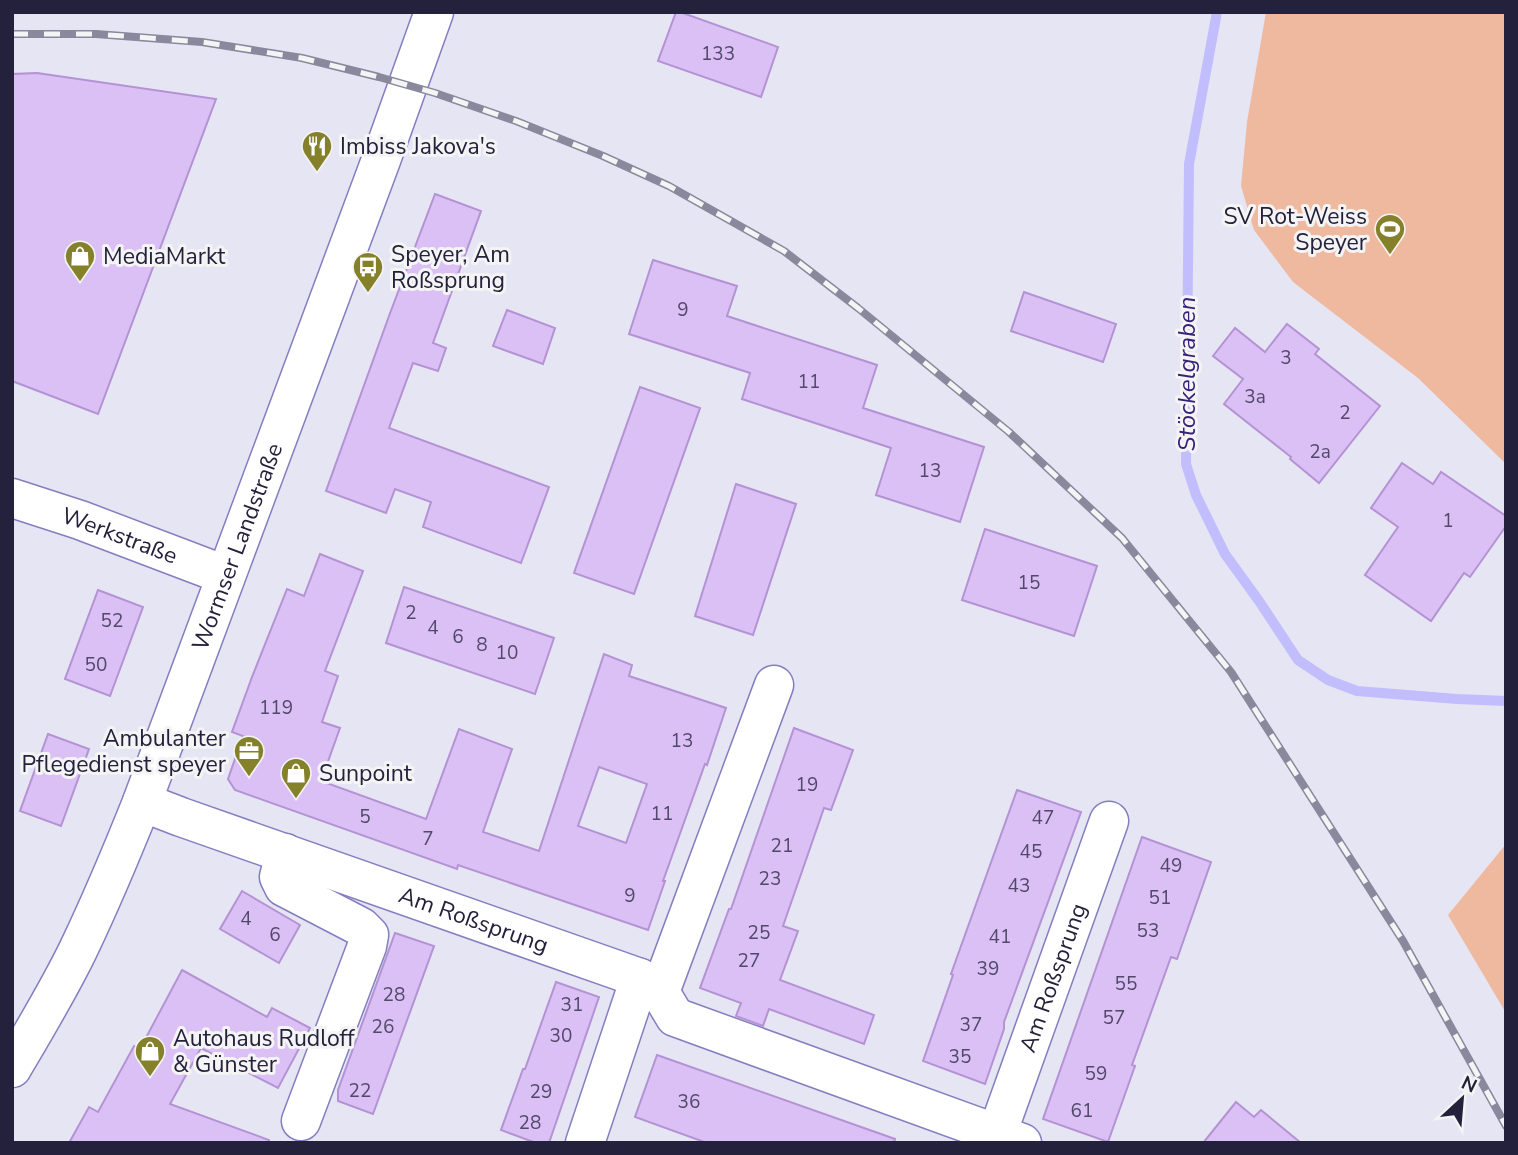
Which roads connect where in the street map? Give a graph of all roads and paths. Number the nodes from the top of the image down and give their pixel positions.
1 (434, 12) edge
2 (12, 498) edge
3 (226, 575) junction
4 (774, 685) dead end
5 (142, 802) junction
6 (1109, 821) dead end
7 (285, 853) junction
8 (650, 985) junction
9 (12, 1068) edge
10 (301, 1121) dead end
11 (1010, 1138) edge
12 (585, 1143) edge

1 - 3 street, Wormser Landstraße
2 - 3 street, Werkstraße
3 - 5 street, Wormser Landstraße
4 - 8 street
5 - 7 street, Am Roßsprung
5 - 9 street, Wormser Landstraße
6 - 11 street, Am Roßsprung
7 - 8 street, Am Roßsprung
7 - 10 street
8 - 11 street, Am Roßsprung
8 - 12 street

